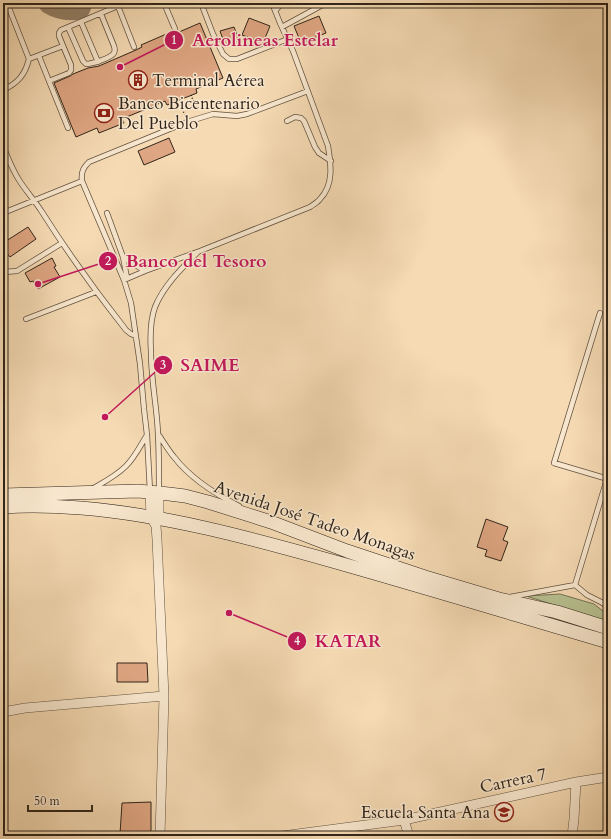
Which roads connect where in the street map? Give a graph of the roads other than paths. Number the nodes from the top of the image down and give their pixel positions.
1 (7, 3) edge
2 (126, 3) edge
3 (164, 3) edge
4 (201, 3) edge
5 (272, 3) edge
6 (282, 3) edge
7 (326, 3) edge
8 (118, 6) junction
9 (275, 11) junction
10 (101, 14) junction
11 (81, 22) junction
12 (68, 27) junction
13 (282, 27) junction
14 (175, 29) dead end
15 (288, 39) junction
16 (63, 46) junction
17 (134, 46) dead end
18 (39, 56) junction
19 (29, 59) junction
20 (98, 62) junction
21 (49, 81) junction
22 (3, 90) edge
23 (308, 91) junction
24 (287, 121) dead end
25 (68, 128) dead end
26 (3, 146) edge
27 (331, 161) junction
28 (82, 180) junction
29 (34, 200) junction
30 (3, 213) edge
31 (107, 213) dead end
32 (62, 243) junction
33 (200, 251) junction
34 (124, 257) junction
35 (145, 271) junction
36 (4, 272) dead end
37 (126, 279) junction
38 (96, 292) junction
39 (600, 313) dead end
40 (26, 318) dead end
41 (136, 336) junction
42 (151, 362) junction
43 (140, 364) junction
44 (158, 434) junction
45 (147, 435) junction
46 (608, 479) edge
47 (86, 492) junction
48 (154, 492) junction
49 (3, 495) edge
50 (3, 507) edge
51 (156, 520) junction
52 (271, 522) junction
53 (575, 585) junction
54 (499, 599) junction
55 (608, 607) edge
56 (608, 628) edge
57 (608, 642) edge
58 (164, 696) junction
59 (3, 712) edge
60 (608, 777) edge
61 (576, 782) junction
62 (404, 820) junction
63 (332, 832) edge
64 (160, 836) edge
65 (282, 836) edge
66 (409, 836) edge
67 (572, 836) edge

1 - 19 lane
2 - 8 lane
3 - 14 lane
4 - 15 lane
5 - 9 lane
6 - 9 lane
7 - 13 lane
8 - 10 lane
8 - 17 lane
9 - 13 lane
10 - 11 lane
10 - 20 lane
11 - 12 lane
11 - 20 lane
12 - 16 lane
12 - 20 lane
13 - 15 lane
15 - 23 lane
16 - 18 lane
16 - 21 lane
18 - 19 lane
18 - 21 lane
19 - 22 lane
21 - 25 lane
23 - 27 lane
23 - 28 lane
24 - 27 lane
26 - 29 lane
27 - 33 lane
28 - 29 lane
28 - 37 lane
29 - 30 lane
29 - 32 lane
31 - 34 lane
32 - 36 lane
32 - 38 lane
33 - 35 lane
33 - 42 lane
34 - 35 lane
34 - 37 lane
35 - 37 lane
37 - 41 lane
38 - 40 lane
38 - 41 lane
39 - 46 lane
41 - 43 lane
42 - 43 lane
42 - 44 lane
43 - 45 lane
44 - 48 lane
44 - 52 lane
45 - 47 lane
45 - 48 lane
46 - 53 lane
47 - 48 main road, Avenida José Tadeo Monagas
47 - 49 main road, Avenida José Tadeo Monagas
48 - 51 street
48 - 52 main road, Avenida José Tadeo Monagas
50 - 51 main road, Avenida José Tadeo Monagas
51 - 57 main road, Avenida José Tadeo Monagas
51 - 58 street
52 - 54 main road, Avenida José Tadeo Monagas
53 - 54 lane
53 - 55 lane
54 - 56 main road, Avenida José Tadeo Monagas
58 - 59 street
58 - 64 street
60 - 61 street, Carrera 7
61 - 62 street, Carrera 7
61 - 67 street
62 - 63 street, Carrera 7
62 - 66 street
63 - 65 street, Carrera 7

